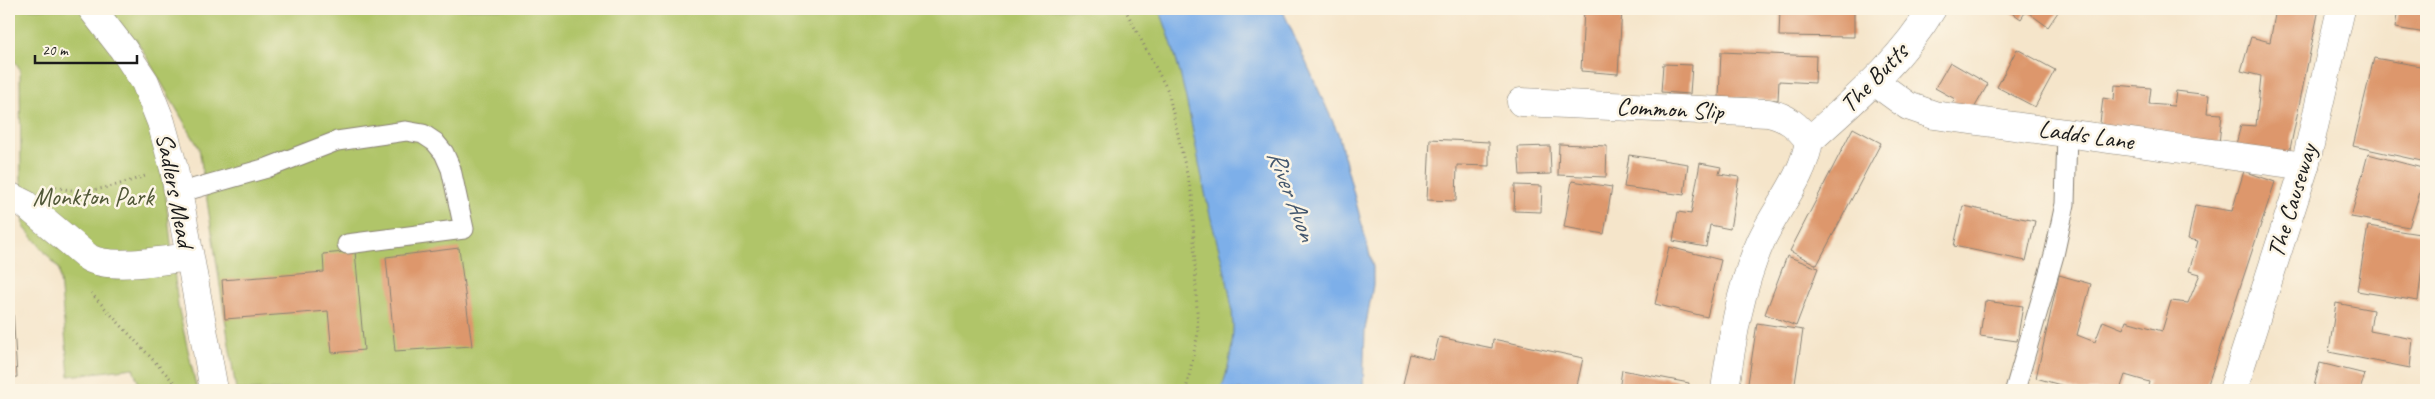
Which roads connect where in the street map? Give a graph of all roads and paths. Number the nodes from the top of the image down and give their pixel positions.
1 (92, 9) edge
2 (1125, 9) edge
3 (1932, 9) edge
4 (2342, 9) edge
5 (1875, 82) junction
6 (1521, 102) dead end
7 (2067, 132) junction
8 (1809, 141) junction
9 (2305, 166) junction
10 (176, 181) junction
11 (17, 200) edge
12 (347, 244) dead end
13 (188, 258) junction
14 (87, 289) dead end
15 (181, 390) edge
16 (214, 390) edge
17 (1186, 390) edge
18 (1725, 390) edge
19 (2015, 390) edge
20 (2233, 390) edge

1 - 10 street, Sadlers Mead
2 - 17 path
3 - 5 street, The Butts
4 - 9 street, The Causeway
5 - 7 street, Ladds Lane
5 - 8 street, The Butts
6 - 8 street, Common Slip
7 - 9 street, Ladds Lane
7 - 19 lane
8 - 18 street
9 - 20 street, The Causeway
10 - 11 path
10 - 12 lane
10 - 13 street, Sadlers Mead
11 - 13 street
13 - 16 street, Sadlers Mead
14 - 15 path

